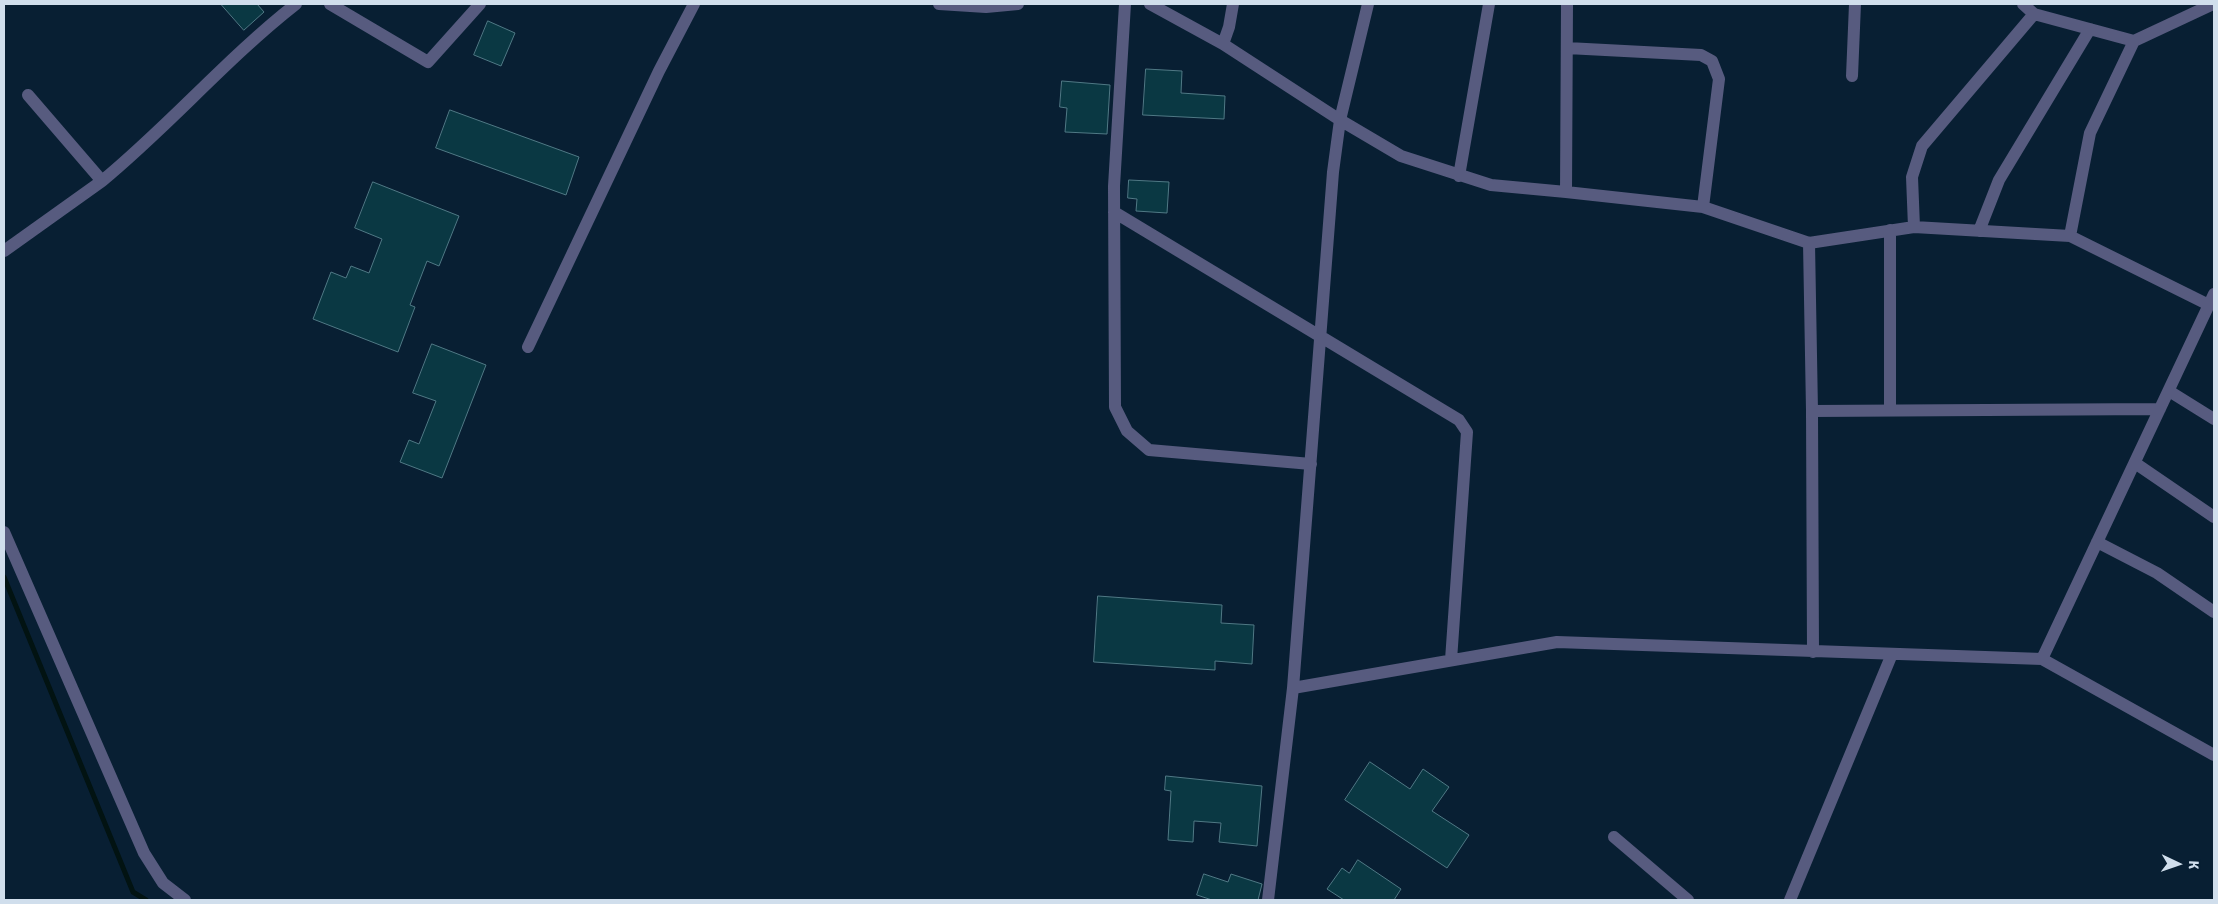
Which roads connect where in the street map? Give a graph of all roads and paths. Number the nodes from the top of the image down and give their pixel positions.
1 (296, 4) edge
2 (330, 4) edge
3 (480, 4) edge
4 (694, 4) edge
5 (939, 4) edge
6 (1018, 4) edge
7 (1125, 4) edge
8 (1150, 4) edge
9 (1233, 4) edge
10 (1368, 4) edge
11 (1489, 4) edge
12 (1567, 4) edge
13 (1855, 4) edge
14 (2023, 4) edge
15 (2184, 4) edge
16 (2213, 4) edge
17 (2194, 12) junction
18 (2034, 14) junction
19 (2090, 28) junction
20 (2134, 41) junction
21 (1223, 44) junction
22 (1567, 48) junction
23 (1852, 76) dead end
24 (28, 95) dead end
25 (1340, 120) junction
26 (1459, 176) junction
27 (102, 181) junction
28 (1566, 192) junction
29 (1703, 206) junction
30 (1114, 212) junction
31 (1914, 226) junction
32 (1890, 230) junction
33 (1979, 231) junction
34 (2070, 236) junction
35 (1809, 243) junction
36 (4, 252) edge
37 (2212, 299) edge
38 (1320, 336) junction
39 (528, 347) dead end
40 (2169, 391) junction
41 (2160, 408) junction
42 (1890, 410) junction
43 (1812, 411) junction
44 (2214, 418) edge
45 (2135, 463) junction
46 (1311, 464) junction
47 (2214, 517) edge
48 (4, 532) edge
49 (2097, 542) junction
50 (2214, 612) edge
51 (1813, 652) junction
52 (1892, 654) junction
53 (2042, 659) junction
54 (1451, 660) junction
55 (1293, 688) junction
56 (2214, 755) edge
57 (1614, 837) dead end
58 (185, 900) edge
59 (1268, 900) edge
60 (1688, 900) edge
61 (1790, 900) edge

1 - 27 street
2 - 3 street
4 - 39 street
5 - 6 street
7 - 30 street
8 - 21 street
9 - 21 street
10 - 25 street
11 - 26 street
12 - 22 street
13 - 23 street
14 - 18 street
15 - 17 street
16 - 17 street
17 - 20 street
18 - 19 street
18 - 31 street
19 - 20 street
19 - 33 street
20 - 34 street
21 - 25 street
22 - 28 street
22 - 29 street
24 - 27 street
25 - 26 street
25 - 38 street
26 - 28 street
27 - 36 street
28 - 29 street
29 - 35 street
30 - 38 street
30 - 46 street
31 - 32 street
31 - 33 street
32 - 35 street
32 - 42 street
33 - 34 street
34 - 37 street
35 - 43 street
37 - 40 street
38 - 46 street
38 - 54 street
40 - 41 street
40 - 44 street
41 - 42 street
41 - 45 street
42 - 43 street
43 - 51 street
45 - 47 street
45 - 49 street
46 - 55 street
48 - 58 street
49 - 50 street
49 - 53 street
51 - 52 street
51 - 54 street
52 - 53 street
52 - 61 street
53 - 56 street
54 - 55 street
55 - 59 street
57 - 60 street

